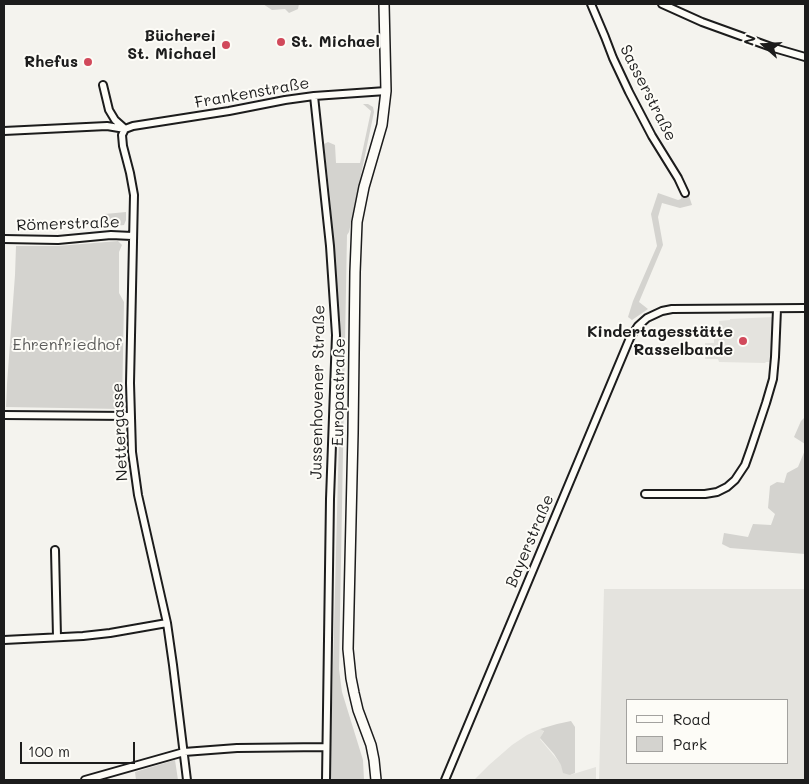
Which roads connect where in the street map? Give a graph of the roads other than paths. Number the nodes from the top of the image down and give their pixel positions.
1 (384, 4) edge
2 (591, 4) edge
3 (662, 4) edge
4 (805, 57) edge
5 (103, 85) dead end
6 (386, 90) junction
7 (314, 96) junction
8 (125, 129) junction
9 (4, 131) edge
10 (685, 193) dead end
11 (132, 236) junction
12 (4, 239) edge
13 (776, 308) junction
14 (805, 308) edge
15 (4, 415) edge
16 (130, 416) junction
17 (645, 494) dead end
18 (55, 550) dead end
19 (166, 623) junction
20 (57, 637) junction
21 (4, 640) edge
22 (326, 747) junction
23 (184, 752) junction
24 (85, 780) edge
25 (188, 780) edge
26 (326, 780) edge
27 (376, 780) edge
28 (445, 780) edge

1 - 6 main road, Europastraße
2 - 10 street, Sasserstraße
3 - 4 street
5 - 8 street
6 - 7 street, Frankenstraße
6 - 27 main road, Europastraße
7 - 8 street, Frankenstraße
7 - 22 street, Jussenhovener Straße
8 - 9 street, Frankenstraße
8 - 11 street, Nettergasse
11 - 12 street, Römerstraße
11 - 16 street, Nettergasse
13 - 14 street
13 - 17 street
13 - 28 street, Bayerstraße
15 - 16 street
16 - 19 street, Nettergasse
18 - 20 street
19 - 20 street
19 - 23 street, Nettergasse
20 - 21 street
22 - 23 street
22 - 26 street, Jussenhovener Straße
23 - 24 street
23 - 25 street, Nettergasse

